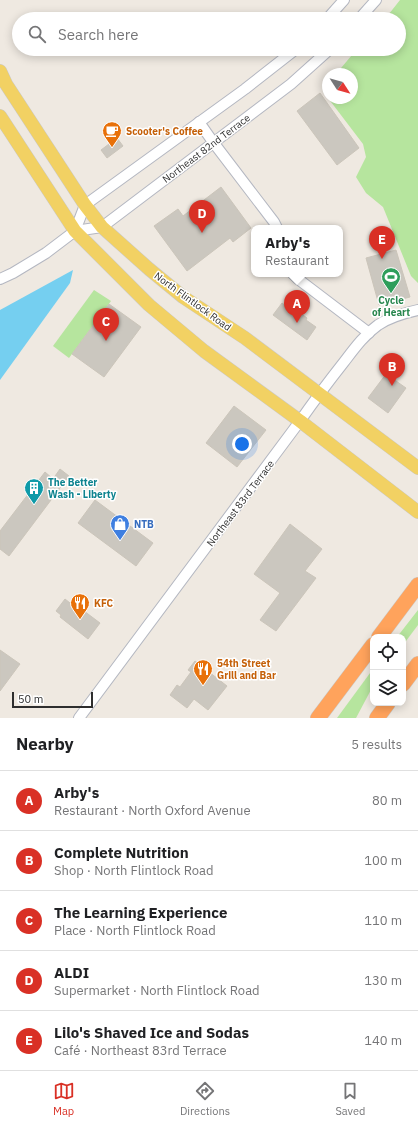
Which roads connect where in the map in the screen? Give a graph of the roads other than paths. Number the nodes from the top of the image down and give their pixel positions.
1 (344, 0) edge
2 (376, 0) edge
3 (333, 12) edge
4 (365, 12) edge
5 (287, 56) edge
6 (322, 56) edge
7 (0, 71) edge
8 (0, 116) edge
9 (199, 122) junction
10 (213, 142) junction
11 (85, 206) junction
12 (276, 225) edge
13 (102, 227) junction
14 (75, 231) junction
15 (296, 277) edge
16 (0, 279) edge
17 (418, 310) edge
18 (369, 332) junction
19 (319, 394) junction
20 (300, 421) junction
21 (418, 468) edge
22 (418, 512) edge
23 (418, 586) edge
24 (381, 634) edge
25 (370, 649) edge
26 (418, 664) edge
27 (406, 680) edge
28 (386, 706) edge
29 (79, 718) edge
30 (318, 718) edge
31 (377, 718) edge

1 - 3 street
2 - 4 street
5 - 9 street
6 - 10 street, Northeast 82nd Terrace
7 - 11 main road, North Flintlock Road
8 - 14 main road
9 - 10 street
9 - 11 street
10 - 12 street
10 - 13 street, Northeast 82nd Terrace
11 - 13 main road, North Flintlock Road
11 - 14 street
13 - 14 street, Northeast 82nd Terrace
13 - 19 main road, North Flintlock Road
14 - 16 street, Northeast 82nd Terrace
14 - 20 main road
15 - 18 street
17 - 18 street, Northeast 83rd Terrace
18 - 19 street, Northeast 83rd Terrace
19 - 20 street, Northeast 83rd Terrace
19 - 21 main road, North Flintlock Road
20 - 22 main road
20 - 29 street, Northeast 83rd Terrace
23 - 24 highway
25 - 30 highway
26 - 27 highway
28 - 31 highway

